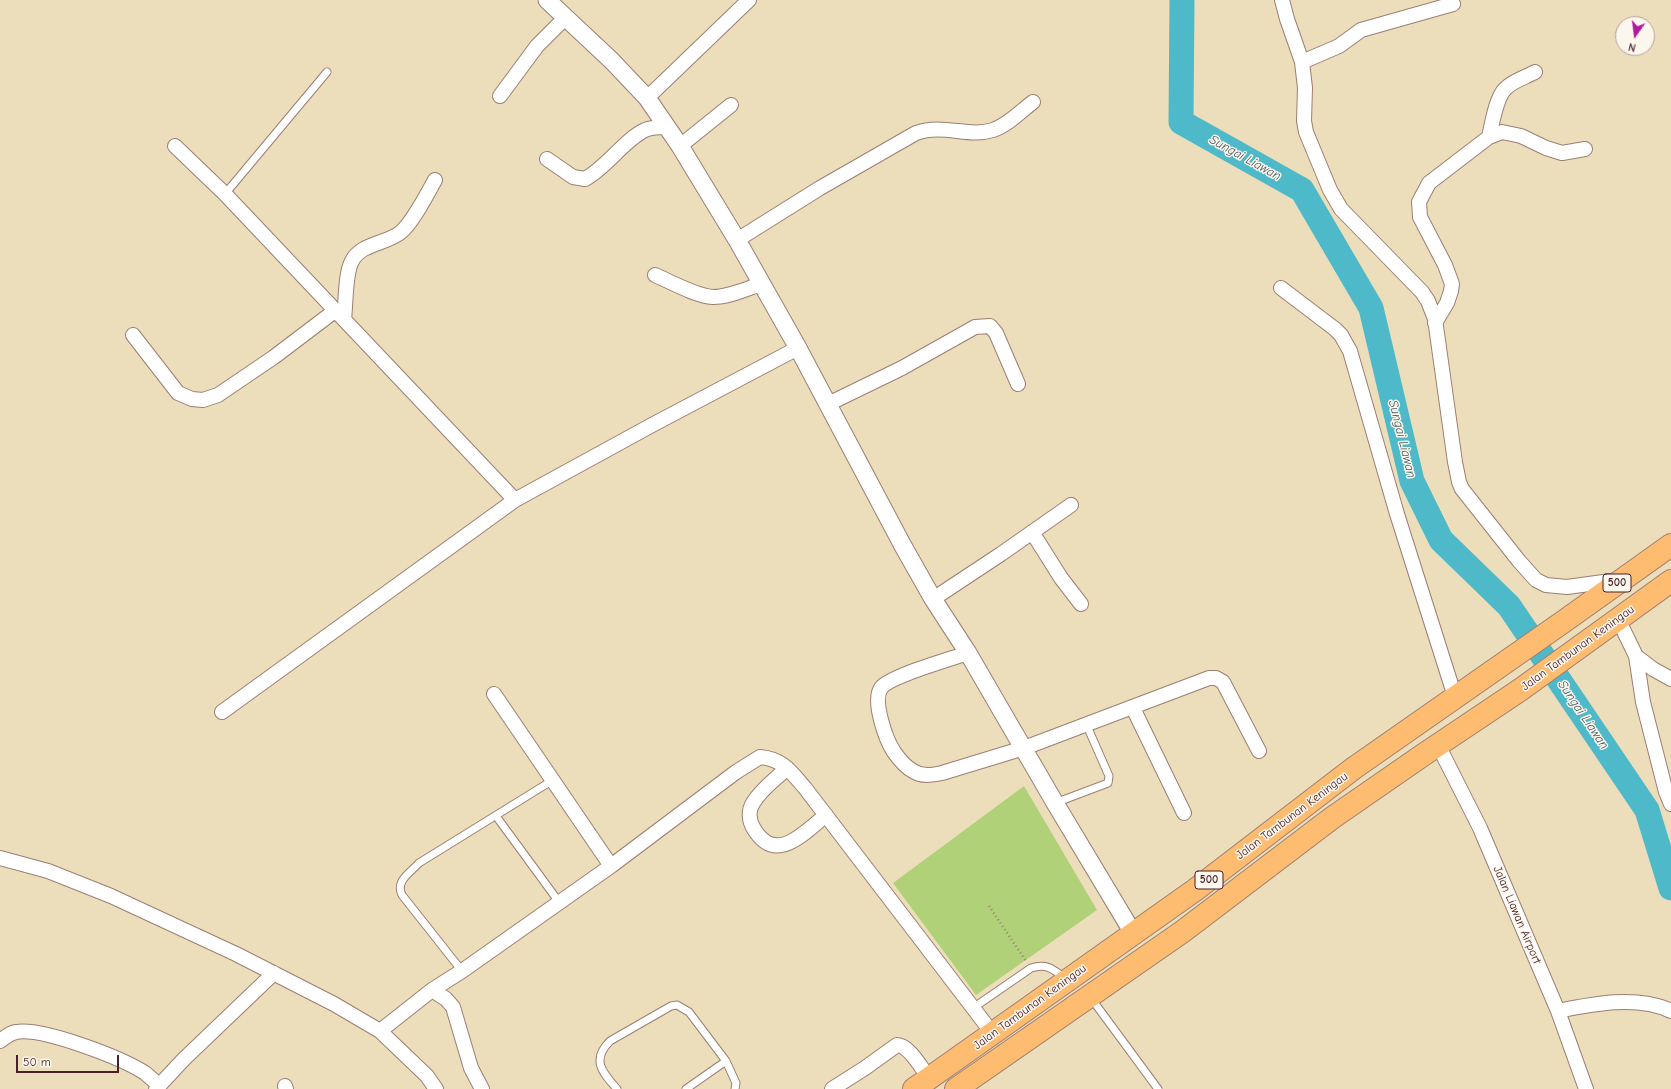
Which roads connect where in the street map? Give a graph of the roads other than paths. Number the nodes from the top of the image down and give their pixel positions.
1 (547, 0) edge
2 (749, 0) edge
3 (1282, 0) edge
4 (1453, 4) dead end
5 (566, 17) junction
6 (1302, 62) junction
7 (327, 72) dead end
8 (1535, 72) dead end
9 (500, 96) dead end
10 (647, 98) junction
11 (1033, 102) dead end
12 (731, 105) dead end
13 (667, 127) junction
14 (1489, 137) junction
15 (175, 146) dead end
16 (680, 146) junction
17 (1585, 149) dead end
18 (547, 159) dead end
19 (436, 180) dead end
20 (226, 194) junction
21 (737, 240) junction
22 (655, 275) dead end
23 (761, 284) junction
24 (1281, 288) dead end
25 (340, 314) junction
26 (1435, 323) junction
27 (133, 335) dead end
28 (798, 348) junction
29 (1018, 384) dead end
30 (828, 404) junction
31 (515, 500) junction
32 (1071, 505) dead end
33 (1032, 532) junction
34 (1671, 545) edge
35 (1671, 561) edge
36 (1647, 562) junction
37 (1622, 579) junction
38 (1671, 581) edge
39 (933, 599) junction
40 (1081, 604) dead end
41 (1618, 619) junction
42 (968, 653) junction
43 (1636, 656) junction
44 (1671, 679) edge
45 (494, 694) dead end
46 (1455, 697) junction
47 (1133, 708) junction
48 (222, 712) dead end
49 (1087, 726) junction
50 (1438, 745) junction
51 (1024, 748) junction
52 (1259, 751) dead end
53 (787, 768) junction
54 (553, 780) junction
55 (1055, 803) junction
56 (1671, 804) edge
57 (1184, 813) dead end
58 (826, 815) junction
59 (496, 816) junction
60 (0, 858) edge
61 (611, 866) junction
62 (559, 902) junction
63 (1133, 933) junction
64 (462, 971) junction
65 (274, 973) junction
66 (1068, 980) junction
67 (432, 990) junction
68 (1089, 997) junction
69 (973, 1008) junction
70 (1671, 1011) edge
71 (1558, 1012) junction
72 (380, 1031) junction
73 (993, 1034) junction
74 (0, 1041) edge
75 (726, 1061) junction
76 (922, 1084) edge
77 (157, 1087) edge
78 (436, 1089) edge
79 (482, 1089) edge
80 (617, 1089) edge
81 (686, 1089) edge
82 (735, 1089) edge
83 (832, 1089) edge
84 (956, 1089) edge
85 (1158, 1089) edge
86 (1586, 1089) edge

1 - 5 street
2 - 10 street
3 - 6 street
4 - 6 street
5 - 9 street
5 - 10 street
6 - 26 street
7 - 20 lane
8 - 14 street
10 - 13 street
11 - 21 street
12 - 16 street
13 - 16 street
13 - 18 street
14 - 17 street
14 - 26 street
15 - 20 street
16 - 21 street
19 - 25 street
20 - 25 street
21 - 23 street
22 - 23 street
23 - 28 street
24 - 46 street
25 - 27 street
25 - 31 street
26 - 37 street
28 - 30 street
28 - 31 street
29 - 30 street
30 - 39 street
31 - 48 street
32 - 33 street
33 - 39 street
33 - 40 street
34 - 36 main road, Jalan Tambunan Keningau / 500
35 - 36 main road
36 - 37 main road, Jalan Tambunan Keningau / 500
37 - 46 main road, Jalan Tambunan Keningau / 500
38 - 41 main road, Jalan Tambunan Keningau / 500
39 - 42 street
41 - 43 street
41 - 50 main road, Jalan Tambunan Keningau / 500
42 - 51 street
42 - 51 street
43 - 44 street
43 - 56 street
45 - 54 street
46 - 63 main road, Jalan Tambunan Keningau / 500
47 - 49 street
47 - 52 street
47 - 57 street
49 - 51 street
49 - 55 lane
50 - 68 main road, Jalan Tambunan Keningau / 500
50 - 71 street, Jalan Liawan Airport
51 - 55 street
53 - 58 street
53 - 58 street
53 - 61 street
54 - 59 lane
54 - 61 street
55 - 63 street
58 - 69 street
59 - 62 lane
59 - 64 lane
60 - 65 street
61 - 62 street
62 - 64 street
63 - 66 main road, Jalan Tambunan Keningau / 500
64 - 67 street
65 - 72 street
65 - 77 street
66 - 69 lane
66 - 73 main road, Jalan Tambunan Keningau / 500
67 - 72 street
67 - 79 street
68 - 84 main road, Jalan Tambunan Keningau / 500
68 - 85 lane
69 - 73 street
70 - 71 street
71 - 86 street, Jalan Liawan Airport
72 - 78 street
73 - 76 main road, Jalan Tambunan Keningau / 500
74 - 77 street
75 - 80 lane
75 - 81 lane
75 - 82 lane
76 - 83 street

